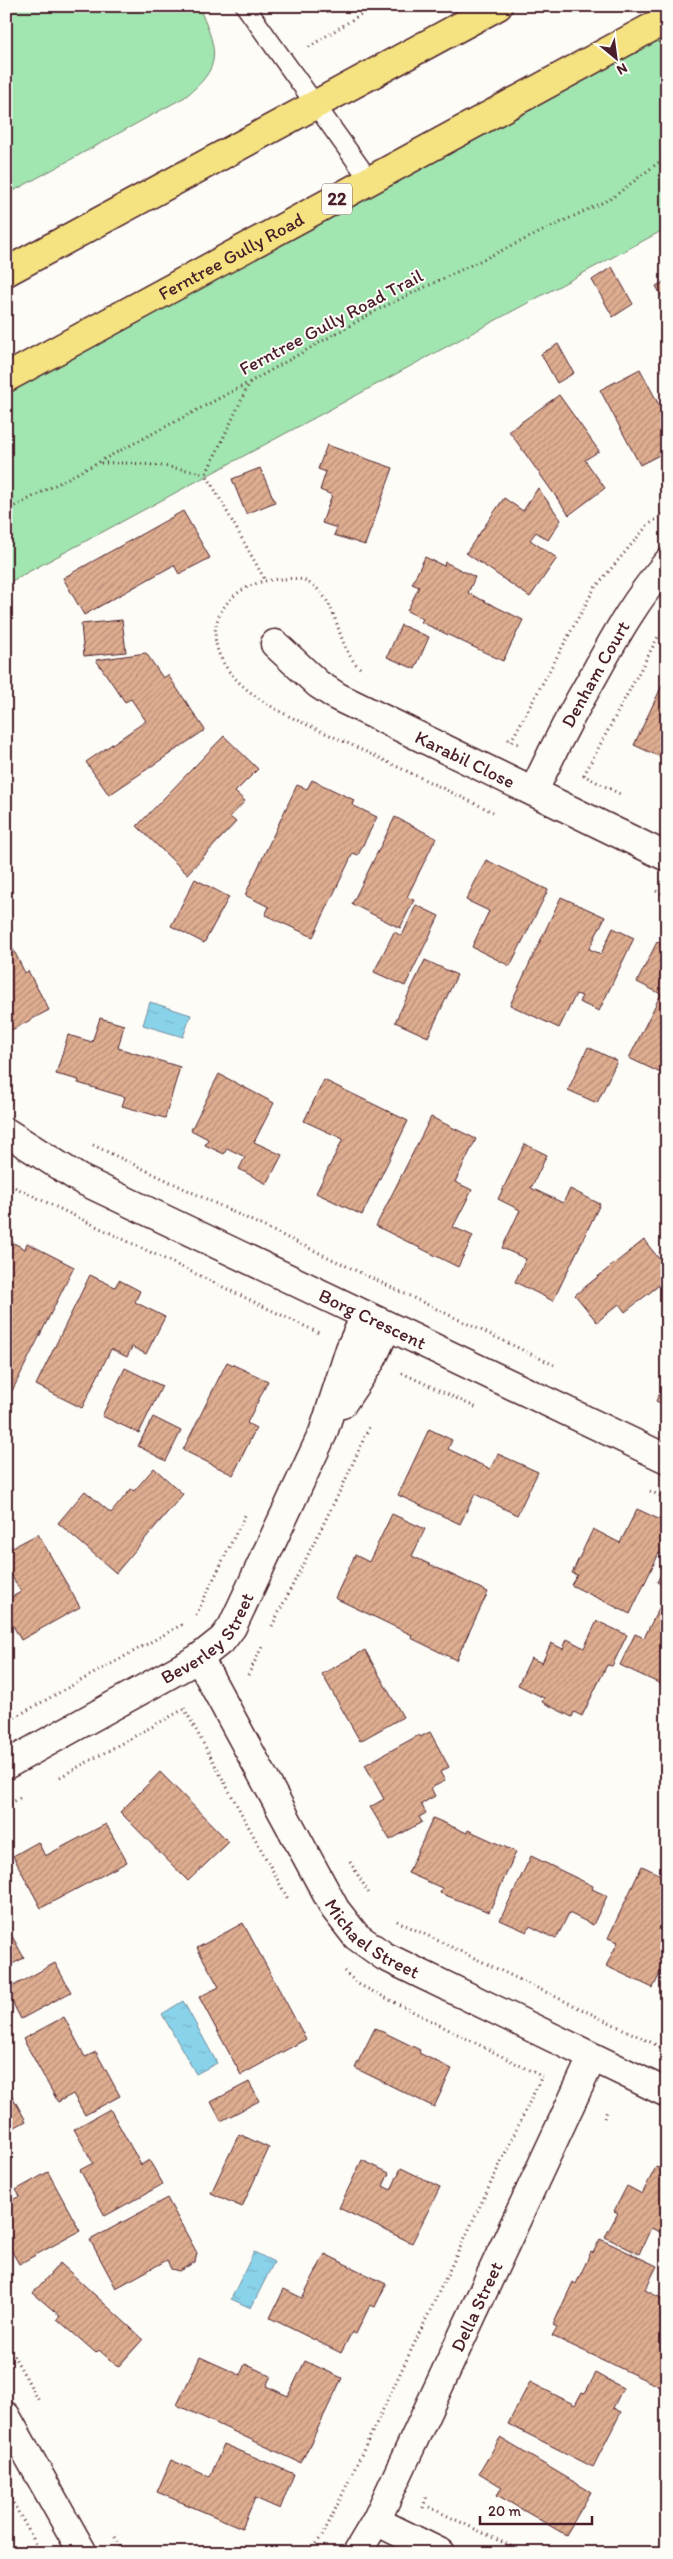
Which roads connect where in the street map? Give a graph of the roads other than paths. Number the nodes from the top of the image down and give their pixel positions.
1 (245, 6) edge
2 (498, 6) edge
3 (667, 19) edge
4 (316, 106) junction
5 (370, 181) junction
6 (6, 272) edge
7 (6, 378) edge
8 (667, 563) edge
9 (276, 644) dead end
10 (534, 791) junction
11 (667, 857) edge
12 (6, 1132) edge
13 (6, 1155) edge
14 (80, 1179) junction
15 (376, 1321) junction
16 (667, 1459) edge
17 (199, 1658) junction
18 (6, 1765) edge
19 (592, 2058) junction
20 (667, 2093) edge
21 (6, 2416) edge
22 (376, 2521) junction
23 (83, 2553) edge
24 (357, 2553) edge
25 (442, 2553) edge

1 - 4 lane
2 - 4 main road
3 - 5 main road, Ferntree Gully Road / 22
4 - 5 lane
4 - 6 main road
5 - 7 main road, Ferntree Gully Road / 22
8 - 10 street, Denham Court
9 - 10 street, Karabil Close
10 - 11 street, Karabil Close
12 - 14 street, Borg Crescent
13 - 14 street, Borg Crescent
14 - 15 street, Borg Crescent
15 - 16 street, Borg Crescent
15 - 17 street, Beverley Street
17 - 18 street, Beverley Street
17 - 19 street, Michael Street
19 - 20 street, Michael Street
19 - 22 street, Della Street
21 - 23 street
22 - 24 street, Della Street
22 - 25 street

